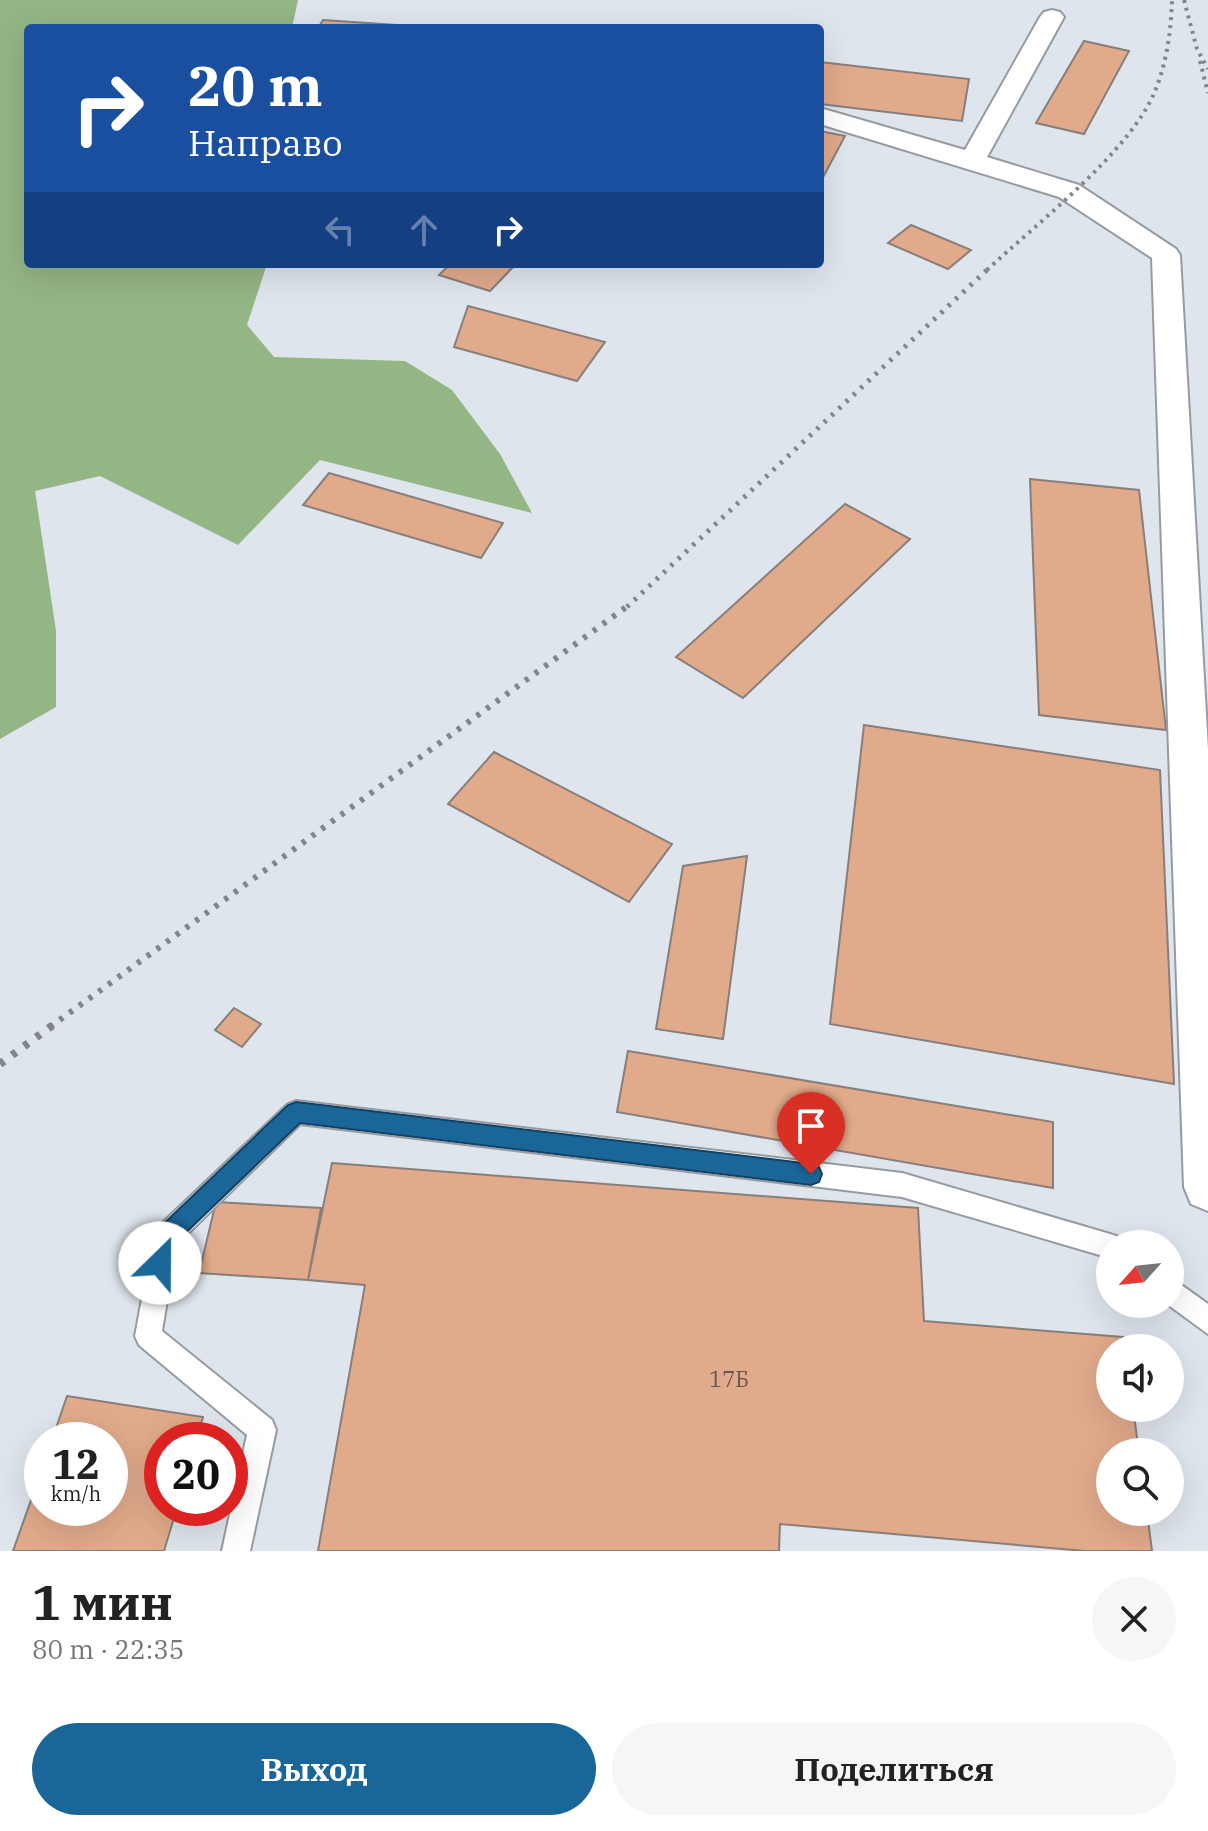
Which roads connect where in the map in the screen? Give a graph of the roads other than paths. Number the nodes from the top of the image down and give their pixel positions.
1 (1052, 17) dead end
2 (824, 117) edge
3 (972, 161) junction
4 (1208, 1187) edge
5 (1096, 1242) edge
6 (1184, 1301) edge
7 (1208, 1321) edge
8 (236, 1551) edge

1 - 3 street
2 - 3 street
3 - 4 street
5 - 8 lane
6 - 7 lane

